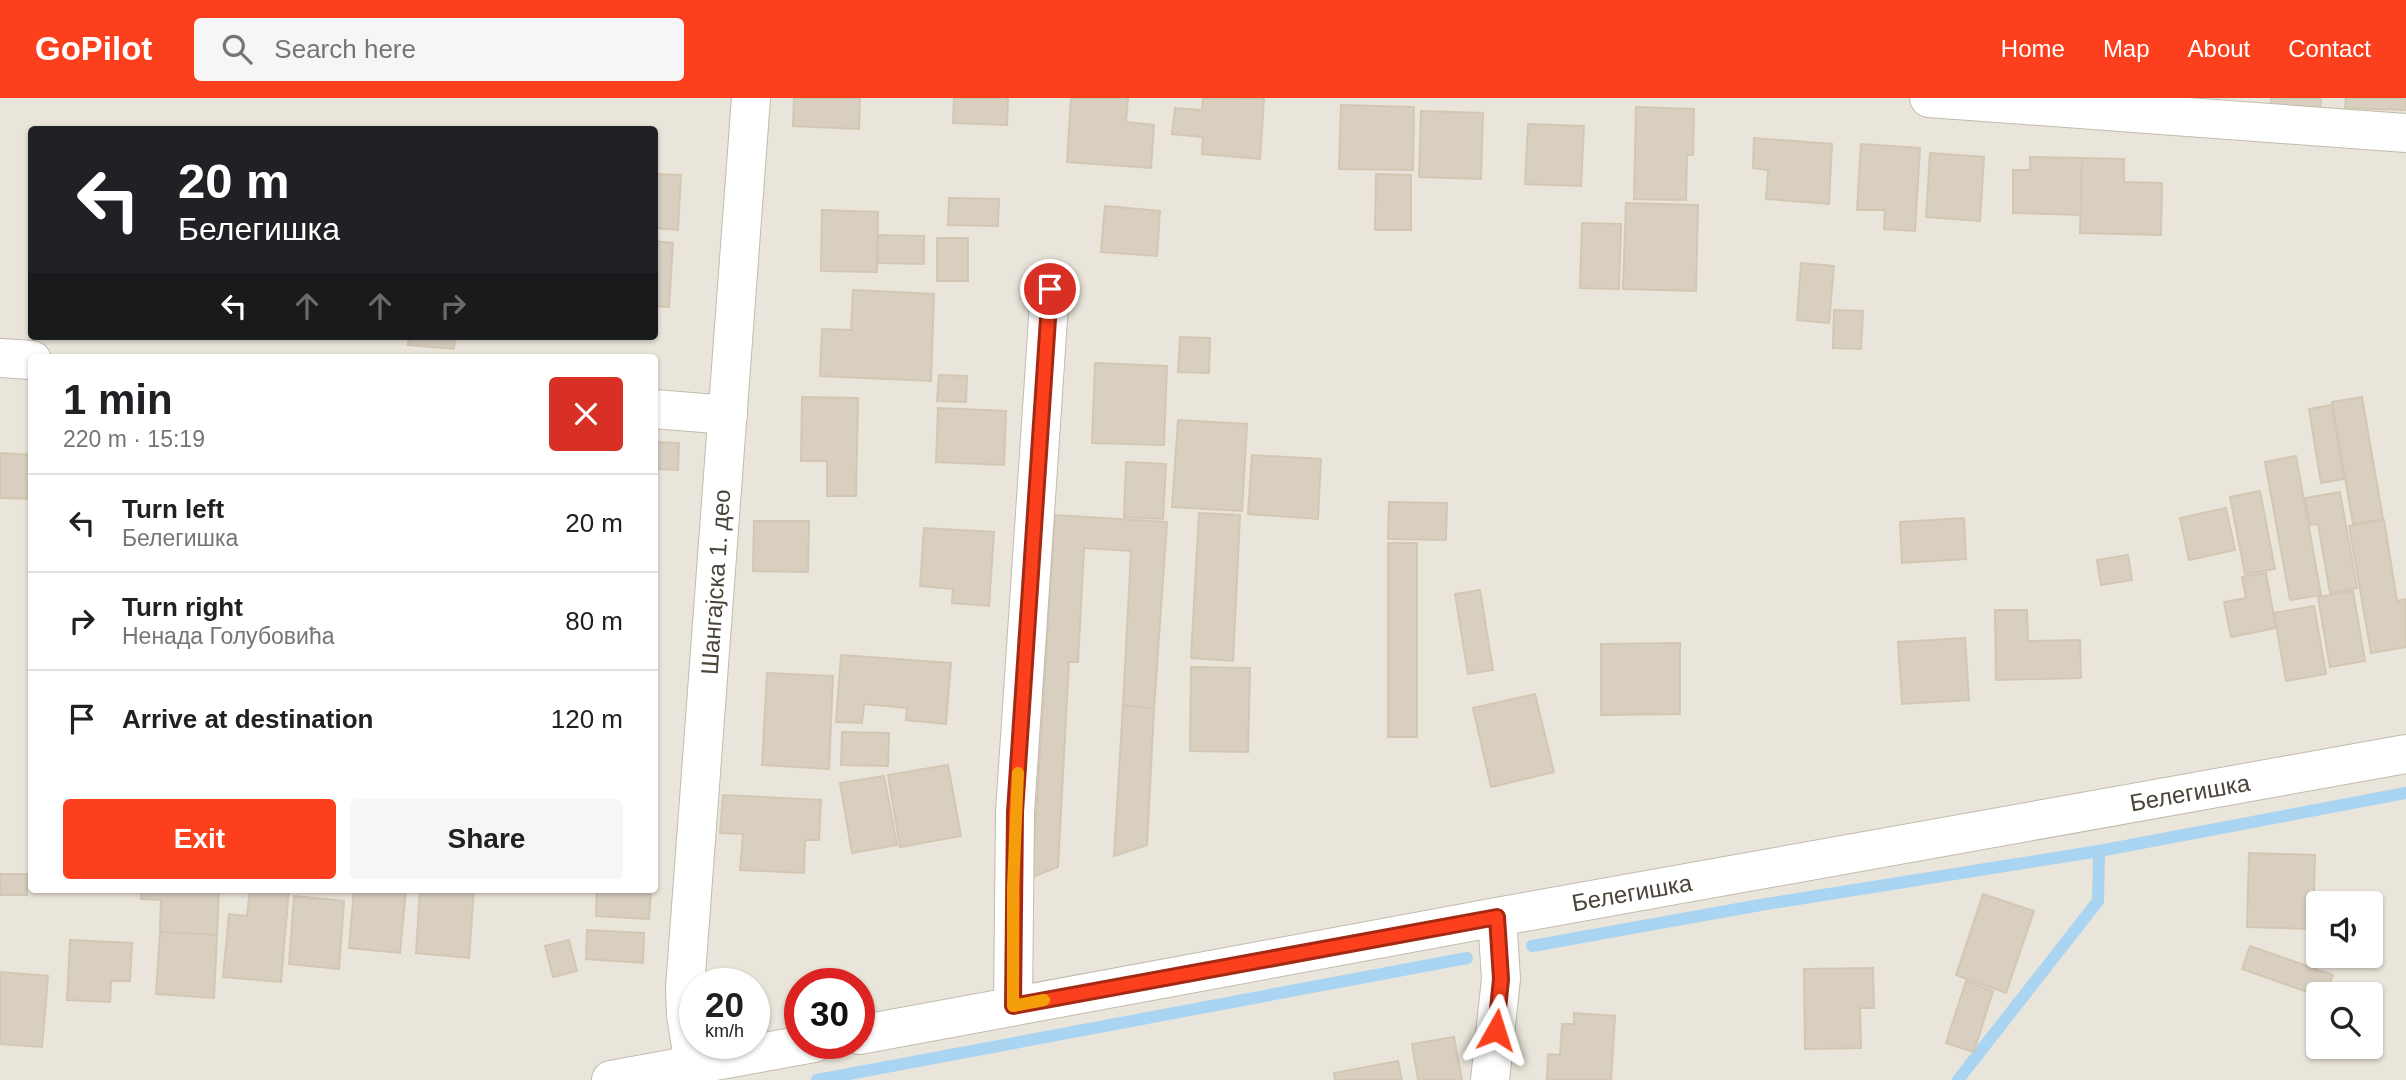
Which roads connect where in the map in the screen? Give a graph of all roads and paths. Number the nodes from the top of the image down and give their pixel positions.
1 (751, 98) edge
2 (1929, 98) edge
3 (2406, 132) edge
4 (1050, 289) dead end
5 (0, 358) edge
6 (28, 360) edge
7 (658, 409) edge
8 (728, 415) junction
9 (2406, 754) edge
10 (1497, 917) junction
11 (1013, 1006) junction
12 (875, 1032) edge
13 (784, 1049) edge
14 (695, 1066) junction
15 (611, 1080) edge
16 (1490, 1080) edge

1 - 8 street, Шангајска 1. део
2 - 3 street
4 - 11 street
5 - 6 street
7 - 8 street
8 - 14 street, Шангајска 1. део
9 - 10 street, Белегишка
10 - 11 street, Белегишка
10 - 16 street
11 - 12 street, Белегишка
13 - 14 street
14 - 15 street

